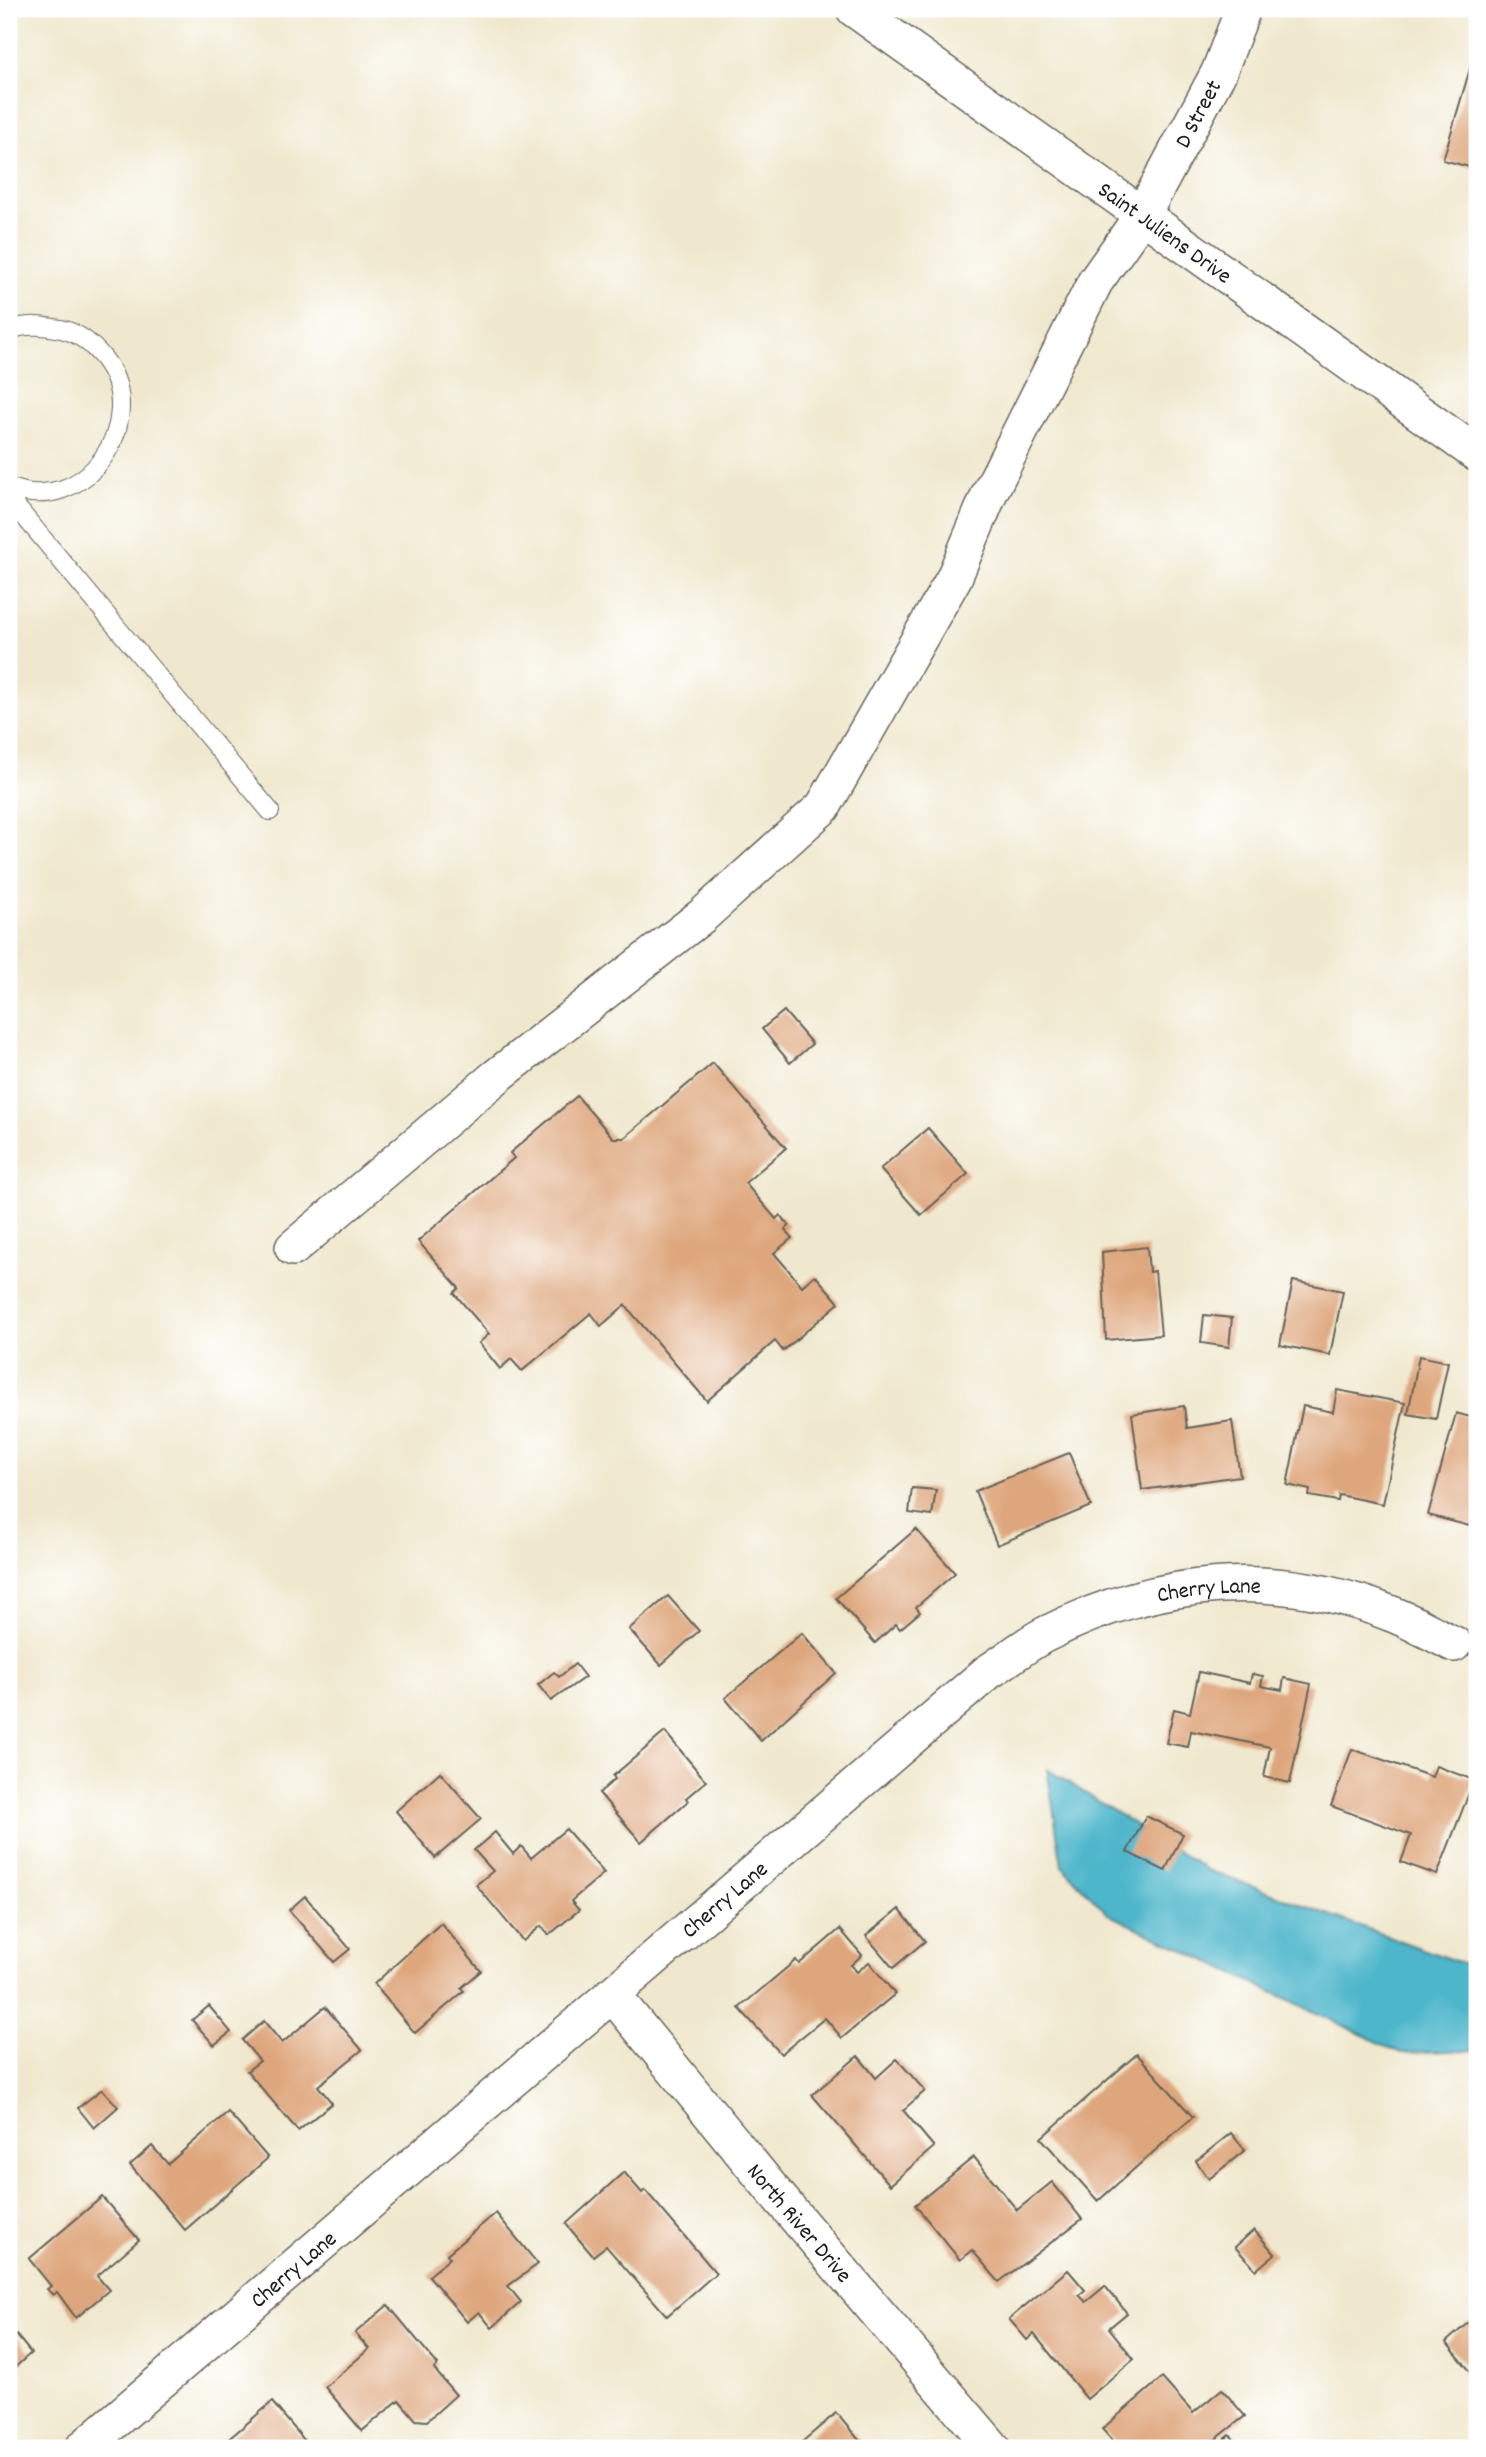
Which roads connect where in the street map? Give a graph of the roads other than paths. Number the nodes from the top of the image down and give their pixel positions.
1 (854, 9) edge
2 (1243, 9) edge
3 (1143, 215) junction
4 (9, 331) edge
5 (1477, 454) edge
6 (9, 487) edge
7 (9, 498) edge
8 (270, 811) dead end
9 (293, 1248) dead end
10 (1454, 1644) dead end
11 (611, 1994) junction
12 (83, 2448) edge
13 (993, 2448) edge

1 - 3 street, Saint Juliens Drive
2 - 3 street, D Street
3 - 5 street, Saint Juliens Drive
3 - 9 street, D Street
4 - 6 lane
7 - 8 lane
10 - 11 street, Cherry Lane
11 - 12 street, Cherry Lane
11 - 13 street, North River Drive

